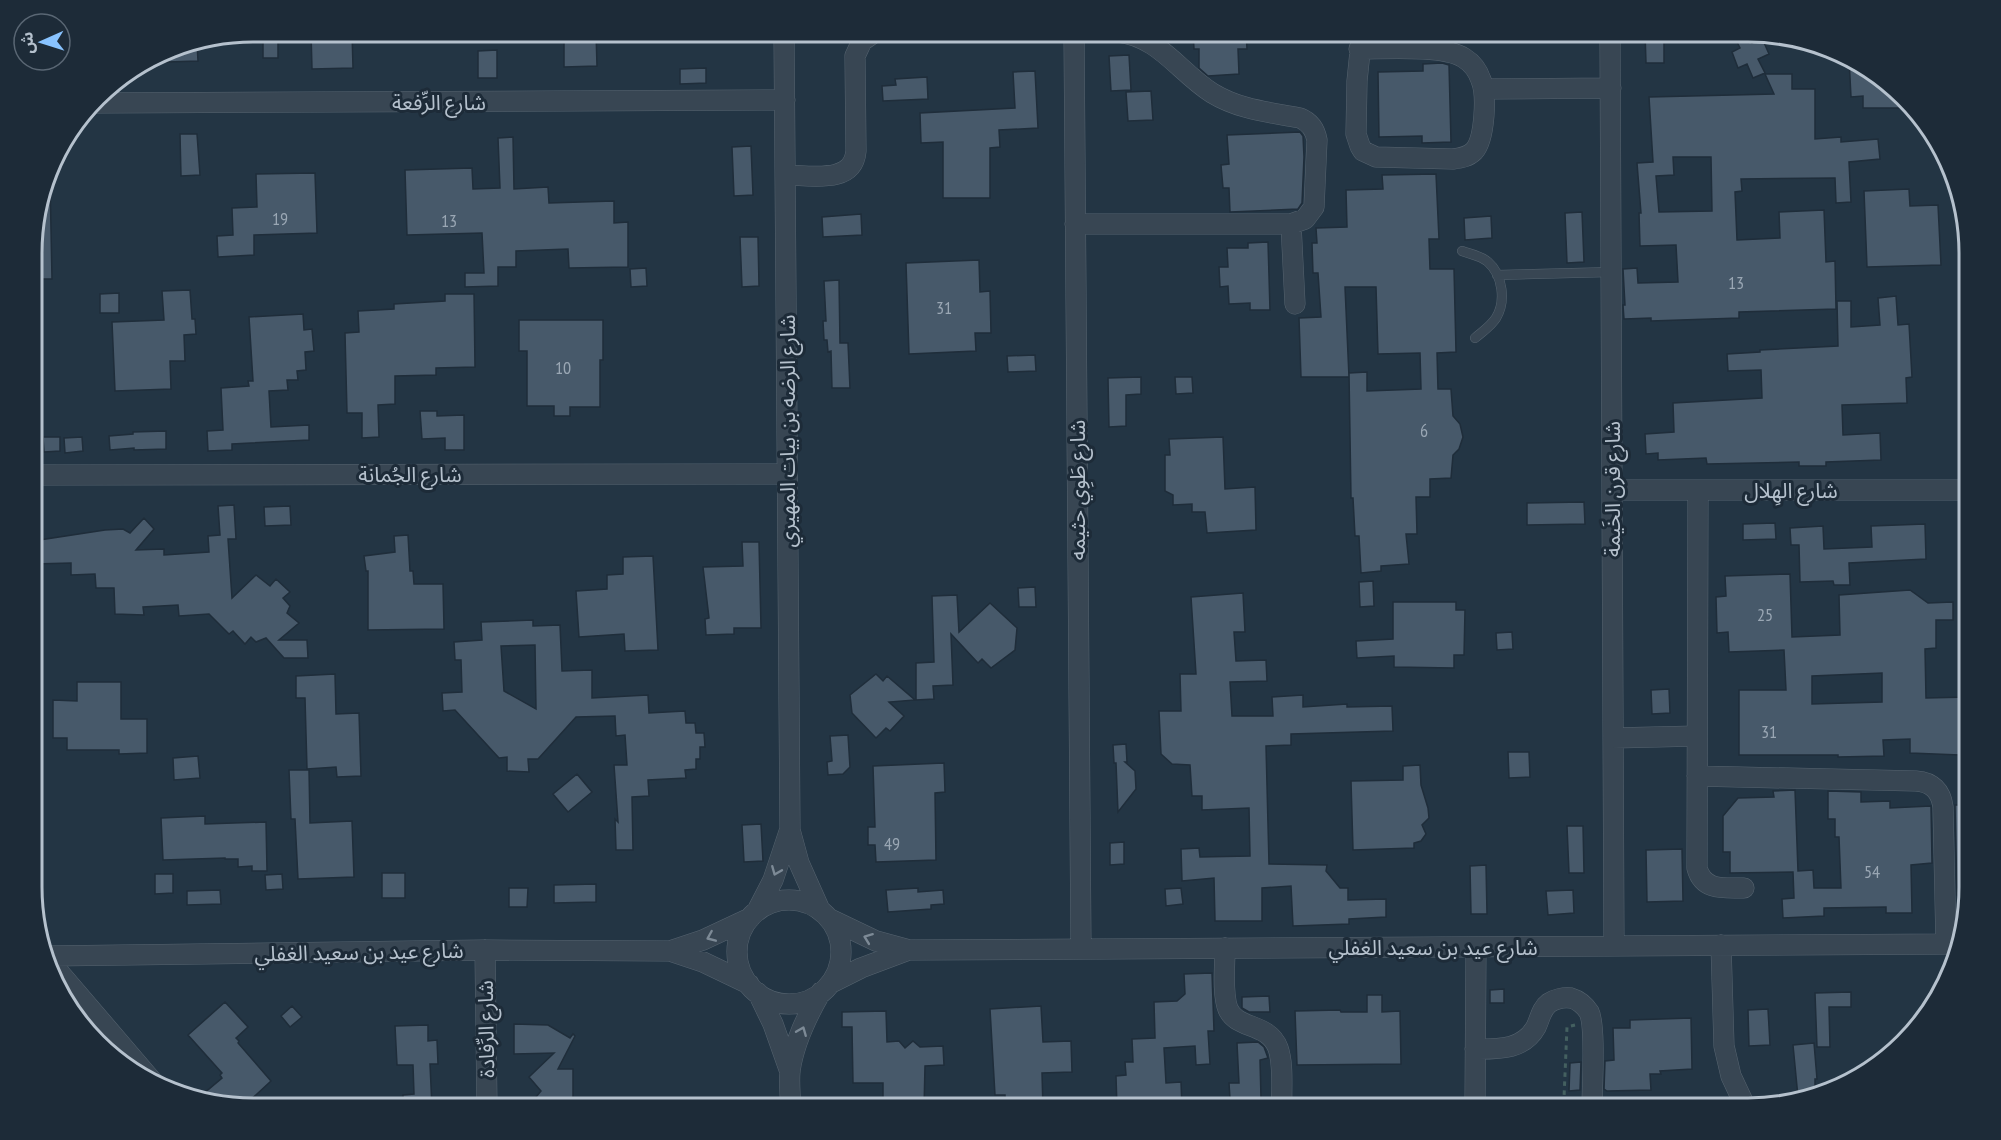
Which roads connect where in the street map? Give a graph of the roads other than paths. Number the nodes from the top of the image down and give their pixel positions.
1 (784, 42) edge
2 (862, 42) edge
3 (1074, 42) edge
4 (1149, 42) edge
5 (1361, 42) edge
6 (1377, 42) edge
7 (1611, 42) edge
8 (1611, 88) junction
9 (1484, 89) junction
10 (785, 100) junction
11 (105, 103) edge
12 (785, 175) junction
13 (1291, 224) junction
14 (1075, 225) junction
15 (1462, 251) dead end
16 (1612, 272) junction
17 (1497, 275) junction
18 (1295, 304) dead end
19 (1475, 338) dead end
20 (787, 474) junction
21 (42, 475) edge
22 (1612, 490) junction
23 (1698, 490) junction
24 (1959, 490) edge
25 (1697, 736) junction
26 (1613, 738) junction
27 (1697, 776) junction
28 (790, 830) junction
29 (1744, 888) dead end
30 (753, 915) junction
31 (825, 915) junction
32 (1951, 944) edge
33 (1721, 945) junction
34 (1614, 946) junction
35 (1476, 947) junction
36 (1225, 948) junction
37 (1081, 949) junction
38 (484, 950) junction
39 (909, 950) junction
40 (670, 951) junction
41 (53, 956) edge
42 (65, 982) edge
43 (826, 988) junction
44 (754, 989) junction
45 (100, 1031) edge
46 (1475, 1049) junction
47 (121, 1051) edge
48 (790, 1072) junction
49 (487, 1098) edge
50 (791, 1098) edge
51 (1282, 1098) edge
52 (1475, 1098) edge
53 (1592, 1098) edge
54 (1741, 1098) edge

1 - 10 street, شارع الرضه بن بيات المهيري
2 - 12 street
3 - 14 street, شارع طَوِي حثيمه
4 - 13 street
5 - 9 street
6 - 9 street
7 - 8 street, شارع قرن الخَيمة
8 - 9 street
8 - 16 street, شارع قرن الخَيمة
10 - 11 street, شارع الرِّفعة
10 - 12 street, شارع الرضه بن بيات المهيري
12 - 20 street, شارع الرضه بن بيات المهيري
13 - 14 street
13 - 18 street
14 - 37 street, شارع طَوِي حثيمه
15 - 17 lane
16 - 17 lane
16 - 22 street, شارع قرن الخَيمة
17 - 19 lane
20 - 21 street, شارع الجُمانة
20 - 28 street, شارع الرضه بن بيات المهيري
22 - 23 street, شارع الهِلال
22 - 26 street, شارع قرن الخَيمة
23 - 24 street, شارع الهِلال
23 - 25 street
25 - 26 street
25 - 27 street
26 - 34 street, شارع قرن الخَيمة
27 - 29 street
27 - 32 street
28 -> 30 street, شارع الرضه بن بيات المهيري
28 - 31 street, شارع الرضه بن بيات المهيري
30 - 31 street
30 -> 40 street, شارع عيد بن سعيد الغفلي
30 - 44 street
39 -> 31 street, شارع عيد بن سعيد الغفلي
31 - 43 street
32 - 33 street, شارع عيد بن سعيد الغفلي
33 - 34 street, شارع عيد بن سعيد الغفلي
33 - 54 street
34 - 35 street, شارع عيد بن سعيد الغفلي
35 - 36 street, شارع عيد بن سعيد الغفلي
35 - 46 street
36 - 37 street, شارع عيد بن سعيد الغفلي
36 - 51 street
37 - 39 street, شارع عيد بن سعيد الغفلي
38 - 40 street, شارع عيد بن سعيد الغفلي
38 - 41 street, شارع عيد بن سعيد الغفلي
38 - 49 street, شارع الرِّفادة
39 - 43 street, شارع عيد بن سعيد الغفلي
40 - 44 street, شارع عيد بن سعيد الغفلي
42 - 45 street
43 - 44 street
48 -> 43 street
44 - 48 street
45 - 47 street
46 - 52 street
46 - 53 street
48 - 50 street

